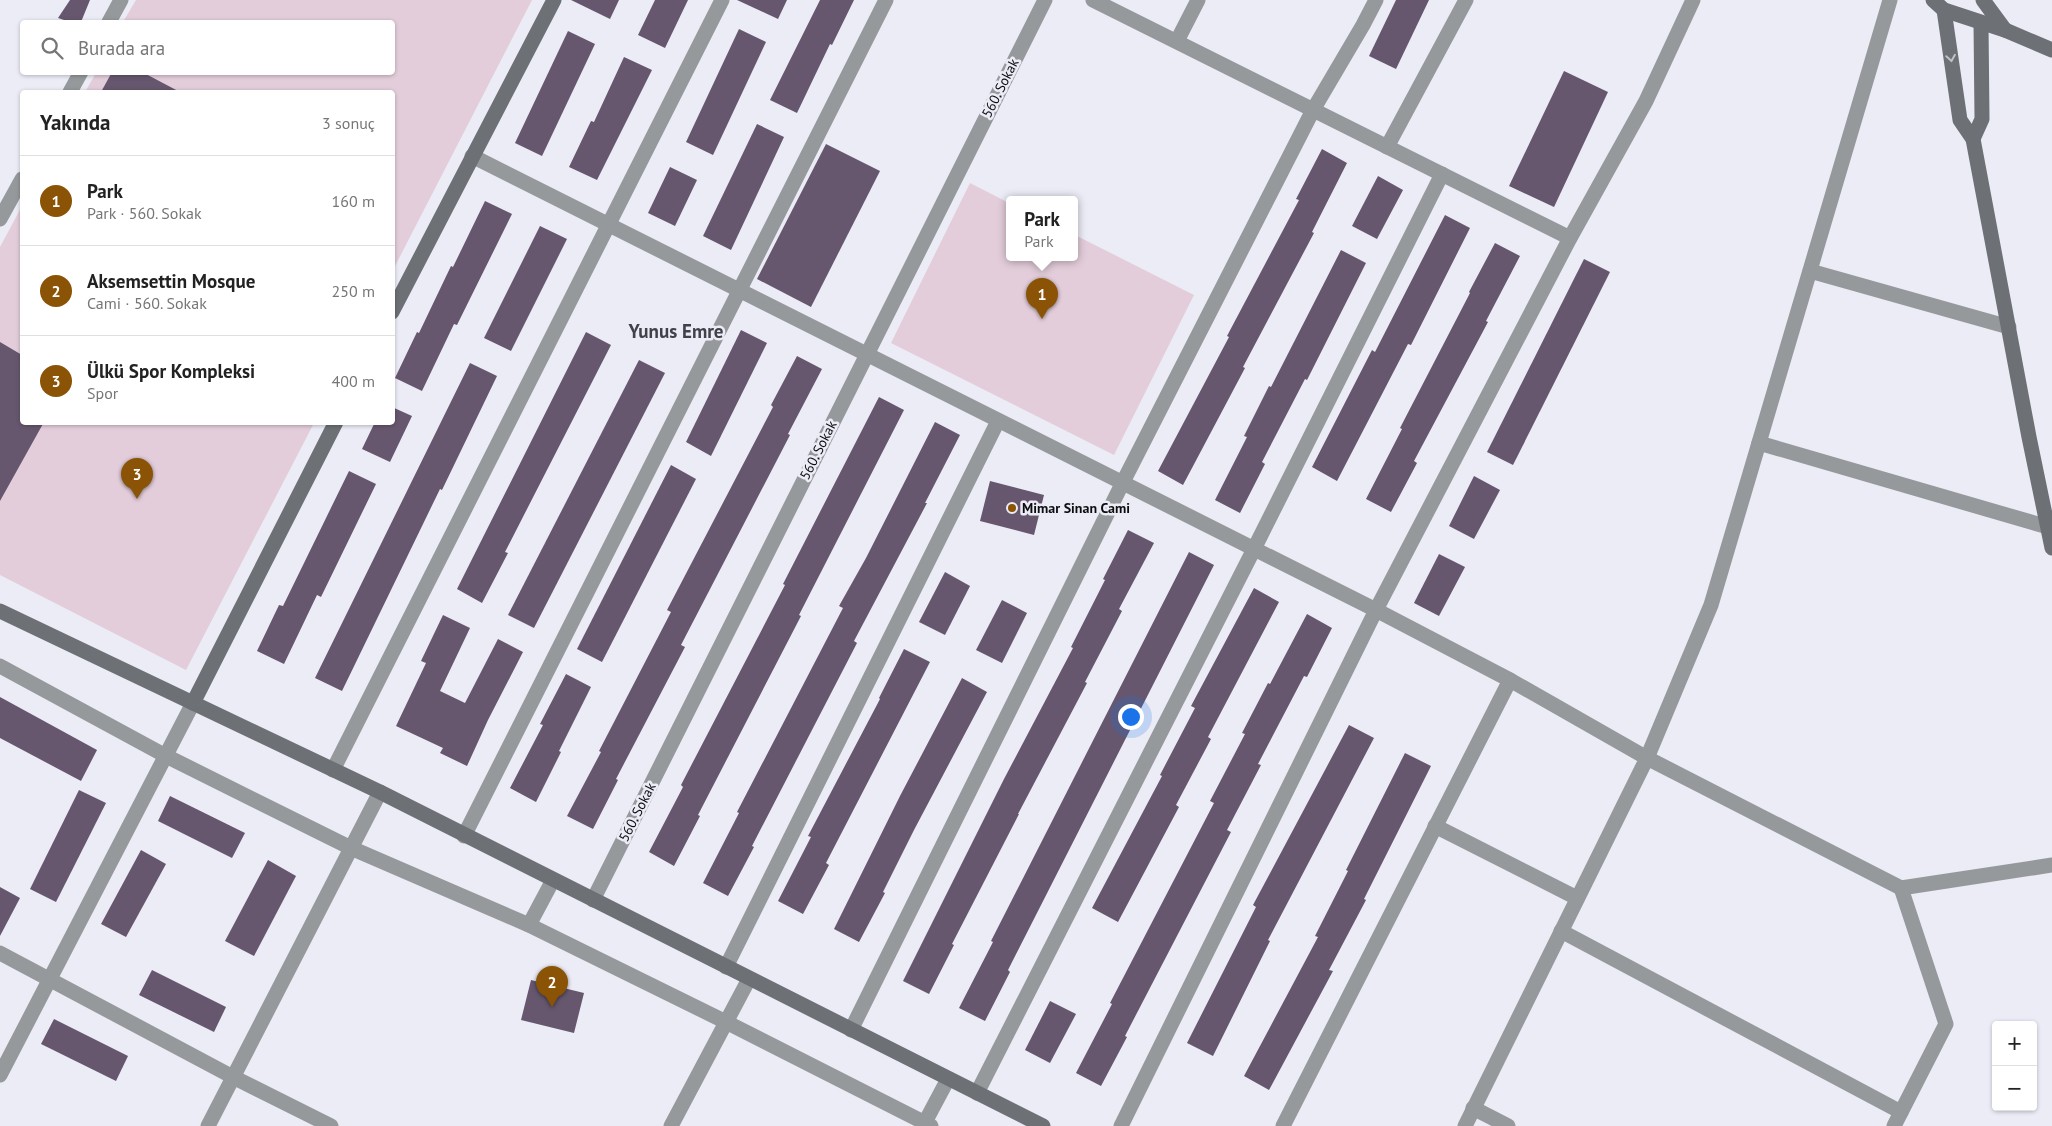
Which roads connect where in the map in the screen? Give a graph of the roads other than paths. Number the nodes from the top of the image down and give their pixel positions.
1 (121, 0) edge
2 (554, 0) edge
3 (722, 0) edge
4 (886, 0) edge
5 (1044, 0) edge
6 (1093, 0) edge
7 (1198, 0) edge
8 (1376, 0) edge
9 (1466, 0) edge
10 (1693, 0) edge
11 (1890, 0) edge
12 (1983, 0) edge
13 (1938, 5) edge
14 (110, 20) edge
15 (1981, 23) junction
16 (2005, 30) junction
17 (1177, 41) junction
18 (2052, 50) edge
19 (79, 75) edge
20 (71, 90) edge
21 (1313, 110) junction
22 (1973, 140) junction
23 (1387, 147) junction
24 (472, 156) junction
25 (1442, 174) junction
26 (20, 183) edge
27 (0, 219) edge
28 (608, 224) junction
29 (1570, 238) junction
30 (1810, 271) junction
31 (740, 291) junction
32 (395, 306) edge
33 (2008, 328) junction
34 (866, 355) junction
35 (998, 421) junction
36 (334, 425) edge
37 (1759, 443) junction
38 (1122, 484) junction
39 (2048, 527) junction
40 (2052, 548) edge
41 (1254, 549) junction
42 (1376, 610) junction
43 (0, 611) edge
44 (0, 666) edge
45 (1510, 680) junction
46 (193, 703) junction
47 (166, 756) junction
48 (1647, 758) junction
49 (333, 770) junction
50 (380, 792) junction
51 (1435, 826) junction
52 (464, 836) junction
53 (351, 848) junction
54 (2052, 865) edge
55 (553, 880) junction
56 (1901, 888) junction
57 (1577, 898) junction
58 (593, 900) junction
59 (529, 925) junction
60 (1561, 931) junction
61 (0, 952) edge
62 (726, 967) junction
63 (749, 979) junction
64 (50, 980) junction
65 (726, 1022) junction
66 (851, 1030) junction
67 (0, 1075) edge
68 (233, 1077) junction
69 (948, 1078) junction
70 (977, 1093) junction
71 (1473, 1108) junction
72 (1902, 1112) junction
73 (926, 1125) edge
74 (208, 1126) edge
75 (331, 1126) edge
76 (670, 1126) edge
77 (1043, 1126) edge
78 (1121, 1126) edge
79 (1283, 1126) edge
80 (1465, 1126) edge
81 (1508, 1126) edge
82 (1894, 1126) edge

1 - 14 street
2 - 24 street
3 - 28 street
4 - 31 street
5 - 34 street, 560. Sokak
6 - 17 street
7 - 17 street
8 - 21 street
9 - 23 street
10 - 29 street
11 - 30 street
12 - 16 street
13 - 15 street
13 -> 22 street
15 - 16 street
15 - 22 street
16 - 18 street
17 - 21 street
19 - 20 street
21 - 23 street
21 - 38 street
22 - 33 street
23 - 25 street
24 - 28 street
24 - 32 street
25 - 29 street
25 - 41 street
26 - 27 street
28 - 31 street
28 - 49 street
29 - 42 street
30 - 33 street
30 - 37 street
31 - 34 street
31 - 52 street
33 - 39 street
34 - 35 street
34 - 58 street, 560. Sokak
35 - 38 street
35 - 62 street
36 - 46 street
37 - 39 street
37 - 48 street
38 - 41 street
38 - 66 street
39 - 40 street
41 - 42 street
41 - 70 street
42 - 45 street
42 - 78 street
43 - 46 street
44 - 47 street
45 - 48 street
45 - 51 street
46 - 47 street
46 - 49 street
47 - 53 street
47 - 64 street
48 - 56 street
48 - 57 street
49 - 50 street
50 - 52 street
50 - 53 street
51 - 57 street
51 - 79 street
52 - 55 street
53 - 59 street
53 - 68 street
54 - 56 street
55 - 58 street
55 - 59 street
56 - 72 street
57 - 60 street
58 - 62 street
59 - 65 street
60 - 71 street
60 - 72 street
61 - 64 street
62 - 63 street
63 - 65 street
63 - 66 street
64 - 67 street
64 - 68 street
65 - 73 street
65 - 76 street
66 - 69 street
68 - 74 street
68 - 75 street
69 - 70 street
69 - 73 street
70 - 77 street
71 - 80 street
71 - 81 street
72 - 82 street

